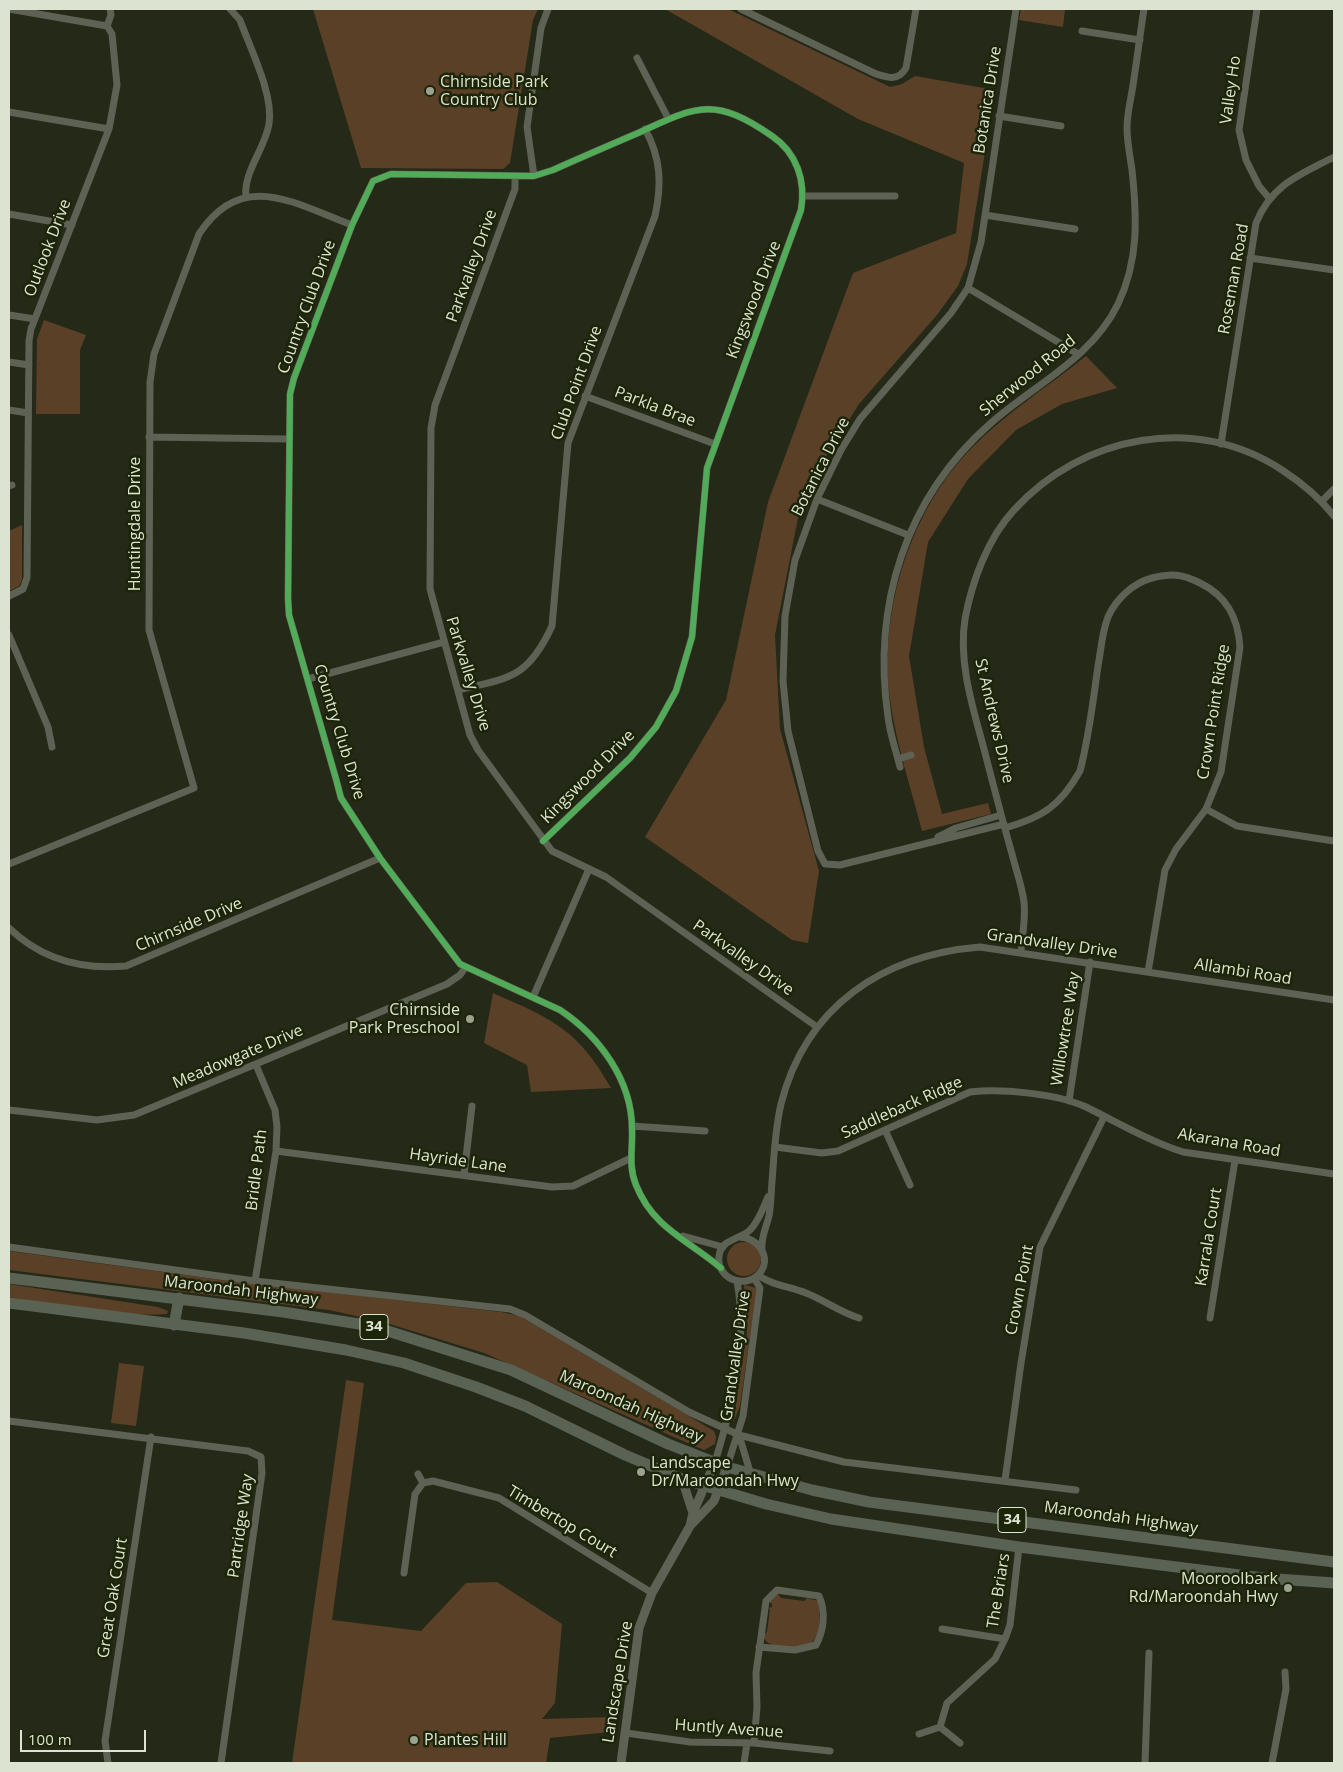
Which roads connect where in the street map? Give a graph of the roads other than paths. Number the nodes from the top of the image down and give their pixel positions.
1 (9, 9) edge
2 (110, 9) edge
3 (230, 9) edge
4 (548, 9) edge
5 (741, 9) edge
6 (916, 9) edge
7 (1016, 9) edge
8 (1144, 9) edge
9 (1257, 9) edge
10 (107, 26) junction
11 (1082, 31) dead end
12 (1140, 40) junction
13 (638, 58) dead end
14 (9, 112) edge
15 (999, 116) junction
16 (668, 118) junction
17 (1061, 126) dead end
18 (109, 129) junction
19 (645, 129) junction
20 (1334, 157) edge
21 (515, 176) junction
22 (534, 176) junction
23 (376, 178) joint
24 (804, 196) junction
25 (896, 196) dead end
26 (246, 197) junction
27 (1269, 198) junction
28 (9, 214) edge
29 (985, 215) junction
30 (72, 224) junction
31 (352, 225) junction
32 (1075, 229) dead end
33 (1250, 258) junction
34 (1334, 270) edge
35 (968, 288) junction
36 (9, 315) edge
37 (35, 319) junction
38 (1078, 354) junction
39 (9, 362) edge
40 (29, 365) junction
41 (585, 396) junction
42 (9, 410) edge
43 (28, 413) junction
44 (150, 437) junction
45 (289, 439) junction
46 (715, 444) junction
47 (1221, 444) junction
48 (1334, 489) edge
49 (817, 499) junction
50 (1322, 501) junction
51 (1334, 516) edge
52 (908, 536) junction
53 (9, 596) edge
54 (9, 635) edge
55 (444, 642) junction
56 (308, 679) junction
57 (458, 690) junction
58 (52, 746) dead end
59 (911, 756) dead end
60 (898, 758) junction
61 (900, 767) dead end
62 (1206, 809) junction
63 (1002, 815) junction
64 (1004, 826) junction
65 (544, 841) junction
66 (930, 841) junction
67 (1334, 841) edge
68 (380, 858) junction
69 (9, 864) edge
70 (590, 869) junction
71 (9, 928) edge
72 (1021, 952) junction
73 (1090, 962) junction
74 (465, 968) junction
75 (1148, 972) junction
76 (533, 997) junction
77 (1334, 1000) edge
78 (817, 1027) junction
79 (256, 1065) junction
80 (1069, 1101) junction
81 (472, 1106) dead end
82 (9, 1110) edge
83 (1104, 1117) junction
84 (632, 1126) junction
85 (885, 1130) junction
86 (705, 1131) dead end
87 (775, 1148) junction
88 (276, 1150) junction
89 (631, 1158) junction
90 (1235, 1160) junction
91 (1334, 1174) edge
92 (464, 1175) junction
93 (910, 1185) dead end
94 (771, 1189) junction
95 (675, 1234) junction
96 (739, 1237) junction
97 (9, 1246) edge
98 (723, 1247) junction
99 (762, 1249) junction
100 (721, 1268) junction
101 (756, 1276) junction
102 (9, 1278) edge
103 (255, 1281) junction
104 (737, 1281) junction
105 (179, 1298) junction
106 (9, 1303) edge
107 (860, 1318) dead end
108 (1210, 1318) dead end
109 (174, 1325) junction
110 (9, 1421) edge
111 (725, 1429) junction
112 (739, 1435) junction
113 (151, 1437) junction
114 (715, 1462) junction
115 (728, 1467) junction
116 (418, 1474) dead end
117 (751, 1475) junction
118 (682, 1479) junction
119 (1005, 1480) junction
120 (423, 1483) junction
121 (705, 1487) junction
122 (1076, 1490) dead end
123 (719, 1491) junction
124 (693, 1513) junction
125 (690, 1526) junction
126 (1019, 1547) junction
127 (1334, 1562) edge
128 (404, 1572) dead end
129 (1334, 1583) edge
130 (652, 1593) junction
131 (942, 1629) dead end
132 (1005, 1639) junction
133 (759, 1647) junction
134 (1149, 1653) dead end
135 (1285, 1672) dead end
136 (940, 1727) junction
137 (626, 1733) junction
138 (919, 1734) dead end
139 (750, 1743) junction
140 (960, 1743) dead end
141 (830, 1751) dead end
142 (108, 1763) edge
143 (220, 1763) edge
144 (621, 1763) edge
145 (744, 1763) edge
146 (1145, 1763) edge
147 (1272, 1763) edge

1 - 10 street
2 - 10 street, Outlook Drive
3 - 26 street
4 - 22 street
5 - 6 street
7 - 15 street, Botanica Drive
8 - 12 street, Sherwood Road
9 - 27 street, Valley Ho
10 - 18 street, Outlook Drive
11 - 12 street
12 - 38 street, Sherwood Road
13 - 16 street
14 - 18 street
15 - 17 street
15 - 29 street, Botanica Drive
16 - 19 street, Kingswood Drive
16 - 24 street, Kingswood Drive
18 - 30 street, Outlook Drive
19 - 22 street, Kingswood Drive
19 - 41 street, Club Point Drive
20 - 27 street, Roseman Road
21 - 22 street, Kingswood Drive
21 - 23 street, Kingswood Drive
21 - 55 street, Parkvalley Drive
23 - 31 street, Country Club Drive
24 - 25 street
24 - 46 street, Kingswood Drive
26 - 31 street, Huntingdale Drive
26 - 44 street, Huntingdale Drive
27 - 33 street, Roseman Road
28 - 30 street
29 - 32 street
29 - 35 street, Botanica Drive
30 - 37 street, Outlook Drive
31 - 45 street, Country Club Drive
33 - 34 street
33 - 47 street, Roseman Road
35 - 38 street
35 - 49 street, Botanica Drive
36 - 37 street
37 - 40 street, Outlook Drive
38 - 52 street, Sherwood Road
39 - 40 street
40 - 43 street, Outlook Drive
41 - 46 street, Parkla Brae
41 - 57 street, Club Point Drive
42 - 43 street
43 - 53 street, Outlook Drive
44 - 45 street
44 - 69 street, Huntingdale Drive
45 - 56 street, Country Club Drive
46 - 65 street, Kingswood Drive
47 - 50 street, St Andrews Drive
47 - 63 street, St Andrews Drive
48 - 50 street
49 - 52 street
49 - 66 street, Botanica Drive
50 - 51 street, St Andrews Drive
52 - 60 street, Sherwood Road
54 - 58 street
55 - 56 street
55 - 57 street, Parkvalley Drive
56 - 68 street, Country Club Drive
57 - 65 street, Parkvalley Drive
59 - 60 street
60 - 61 street, Sherwood Road
62 - 64 street, Crown Point Ridge
62 - 67 street
62 - 75 street, Crown Point Ridge
63 - 64 street, St Andrews Drive
63 - 66 street, Botanica Drive
64 - 66 street, Botanica Drive
64 - 72 street, St Andrews Drive
65 - 70 street, Parkvalley Drive
68 - 71 street, Chirnside Drive
68 - 74 street, Country Club Drive
70 - 76 street
70 - 78 street, Parkvalley Drive
72 - 73 street, Grandvalley Drive
72 - 78 street, Grandvalley Drive
73 - 75 street, Grandvalley Drive
73 - 80 street, Willowtree Way
74 - 76 street, Country Club Drive
74 - 79 street, Meadowgate Drive
75 - 77 street, Allambi Road
76 - 84 street, Country Club Drive
78 - 87 street, Grandvalley Drive
79 - 82 street, Meadowgate Drive
79 - 88 street, Bridle Path
80 - 83 street, Akarana Road
80 - 85 street, Saddleback Ridge
81 - 92 street
83 - 90 street, Akarana Road
83 - 119 street, Crown Point
84 - 86 street
84 - 89 street, Country Club Drive
85 - 87 street, Saddleback Ridge
85 - 93 street
87 - 94 street, Grandvalley Drive
88 - 92 street, Hayride Lane
88 - 103 street, Bridle Path
89 - 92 street, Hayride Lane
89 - 95 street, Country Club Drive
90 - 91 street, Akarana Road
90 - 108 street, Karrala Court
94 - 96 street, Grandvalley Drive
94 - 99 street, Grandvalley Drive
95 - 98 street, Country Club Drive
95 - 100 street, Country Club Drive
96 - 98 street
96 - 99 street
97 - 103 street, Maroondah Highway
98 - 100 street
99 - 101 street
100 - 104 street
101 - 104 street
101 - 107 street
101 - 112 street, Grandvalley Drive
102 - 105 highway, Maroondah Highway / 34
103 - 111 street, Maroondah Highway
104 - 111 street, Grandvalley Drive
105 - 109 highway
105 - 114 highway, Maroondah Highway / 34
106 - 109 highway, 34
109 - 118 highway, 34
110 - 113 street, Partridge Way
111 - 112 street, Maroondah Highway
111 - 114 street, Grandvalley Drive
112 - 115 street, Grandvalley Drive
112 - 117 street
112 - 119 street, Maroondah Highway
113 - 142 street, Great Oak Court
113 - 143 street, Partridge Way
114 - 115 highway, Maroondah Highway / 34
114 - 121 street, Landscape Drive
115 - 117 highway, Maroondah Highway / 34
115 - 123 street, Landscape Drive
116 - 120 street
117 - 127 highway, Maroondah Highway / 34
118 - 121 highway, 34
118 - 124 street
119 - 122 street, Maroondah Highway
120 - 128 street
120 - 130 street, Timbertop Court
121 - 123 highway, 34
121 - 124 street, Landscape Drive
123 - 125 street, Landscape Drive
123 - 126 highway, 34
124 - 125 street, Landscape Drive
125 - 130 street, Landscape Drive
126 - 129 highway, 34
126 - 132 street, The Briars
130 - 137 street, Landscape Drive
131 - 132 street, The Briars
132 - 136 street, The Briars
133 - 133 street
133 - 139 street
134 - 146 street
135 - 147 street
136 - 138 street
136 - 140 street
137 - 139 street, Huntly Avenue
137 - 144 street, Landscape Drive
139 - 141 street, Huntly Avenue
139 - 145 street

